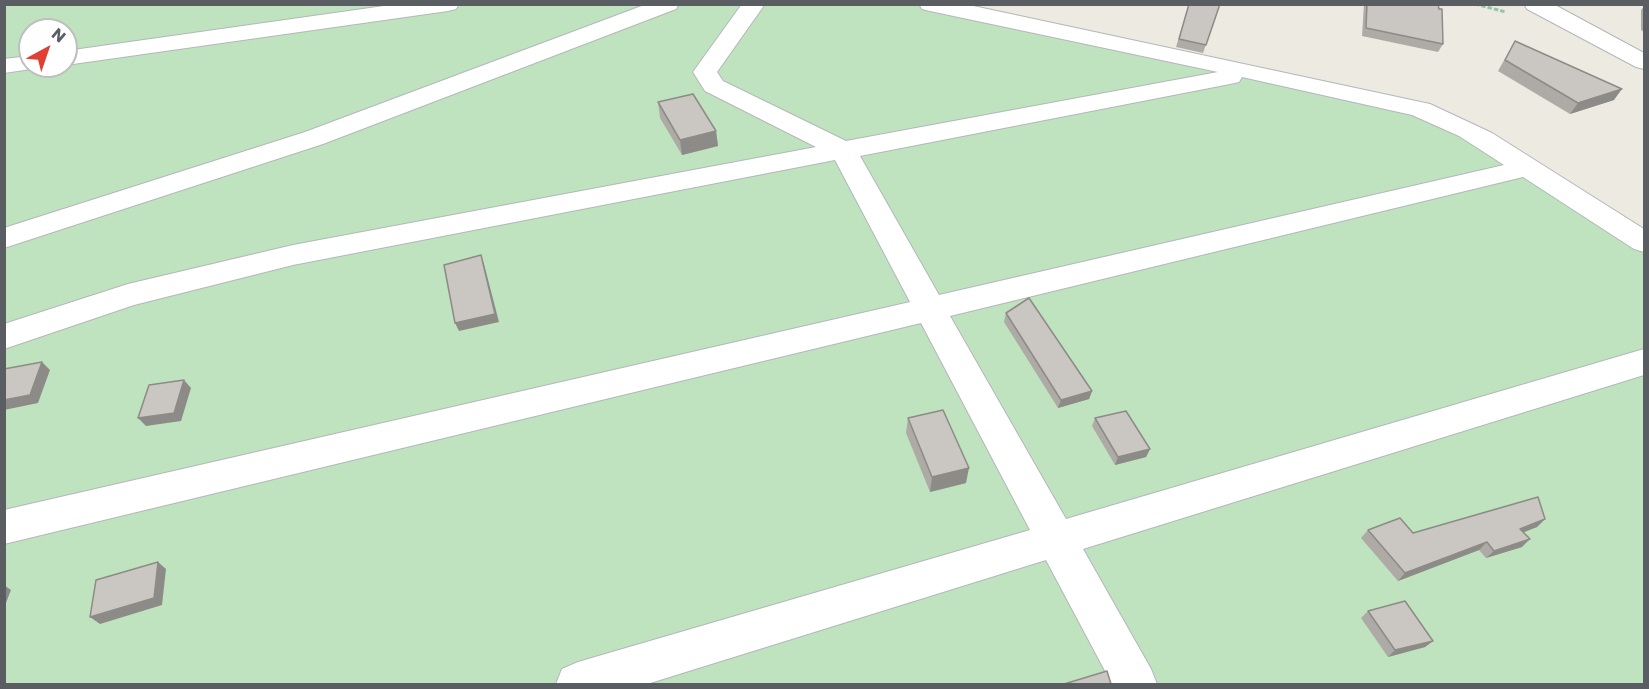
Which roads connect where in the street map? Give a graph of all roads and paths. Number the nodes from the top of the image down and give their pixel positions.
1 (447, 4) edge
2 (668, 4) edge
3 (753, 4) edge
4 (930, 4) edge
5 (1535, 4) edge
6 (78, 56) edge
7 (1644, 62) edge
8 (1233, 68) junction
9 (843, 150) junction
10 (1527, 168) junction
11 (4, 238) edge
12 (1644, 242) edge
13 (928, 309) junction
14 (4, 337) edge
15 (1644, 362) edge
16 (4, 527) edge
17 (1056, 540) junction
18 (578, 684) edge
19 (1135, 684) edge

1 - 6 street
2 - 11 street
3 - 9 street
4 - 8 street
5 - 7 street
8 - 9 street
8 - 10 street
9 - 13 street
9 - 14 street
10 - 12 street
10 - 13 street
13 - 16 street
13 - 17 street
15 - 17 street
17 - 18 street
17 - 19 street

